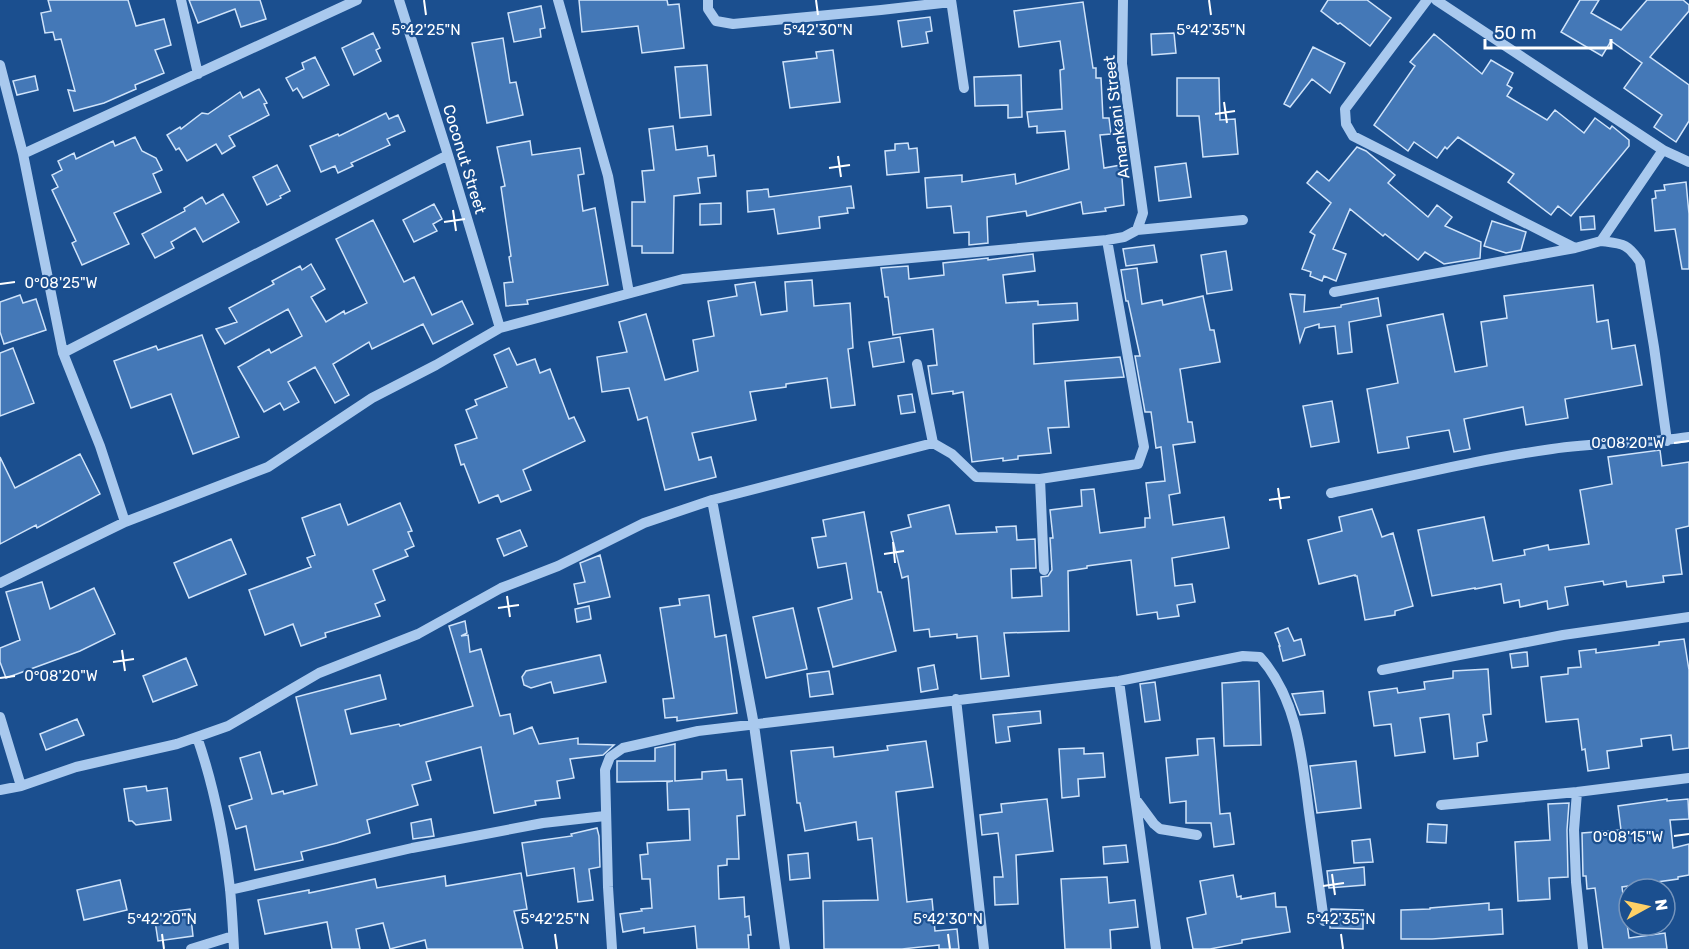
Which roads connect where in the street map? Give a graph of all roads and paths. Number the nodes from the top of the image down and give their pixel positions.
1 (181, 0) edge
2 (357, 0) edge
3 (399, 0) edge
4 (558, 0) edge
5 (708, 0) edge
6 (1123, 0) edge
7 (1427, 0) edge
8 (1436, 0) edge
9 (951, 1) edge
10 (880, 5) edge
11 (0, 64) edge
12 (198, 74) junction
13 (964, 88) dead end
14 (1663, 150) junction
15 (23, 154) junction
16 (448, 155) junction
17 (1689, 162) edge
18 (1243, 220) dead end
19 (1137, 230) junction
20 (1107, 240) junction
21 (1601, 241) junction
22 (1575, 248) junction
23 (1334, 292) dead end
24 (629, 293) junction
25 (500, 328) junction
26 (63, 353) junction
27 (917, 364) dead end
28 (1689, 437) edge
29 (1667, 441) junction
30 (933, 443) junction
31 (1040, 479) junction
32 (1331, 494) dead end
33 (711, 500) junction
34 (125, 522) junction
35 (1044, 570) dead end
36 (0, 583) edge
37 (1689, 617) edge
38 (1382, 670) dead end
39 (1119, 681) junction
40 (956, 699) junction
41 (0, 717) edge
42 (754, 725) junction
43 (196, 737) junction
44 (1689, 778) edge
45 (21, 786) junction
46 (0, 790) edge
47 (1577, 792) junction
48 (1135, 799) junction
49 (1441, 805) dead end
50 (605, 816) junction
51 (1197, 835) dead end
52 (230, 890) junction
53 (1324, 921) dead end
54 (233, 936) junction
55 (191, 949) edge
56 (234, 949) edge
57 (612, 949) edge
58 (785, 949) edge
59 (984, 949) edge
60 (1156, 949) edge
61 (1583, 949) edge

1 - 12 street
2 - 12 street
3 - 16 street, Coconut Street
4 - 24 street
5 - 10 street
6 - 19 street, Amankani Street
7 - 22 street
8 - 14 street
9 - 10 street
9 - 13 street
11 - 15 street
12 - 15 street
14 - 17 street
14 - 21 street
15 - 26 street
16 - 25 street, Coconut Street
16 - 26 street
18 - 19 street
19 - 20 street
20 - 24 street
20 - 31 street
21 - 22 street
21 - 29 street
22 - 23 street
24 - 25 street
25 - 34 street
26 - 34 street
27 - 30 street
28 - 29 street
29 - 32 street
30 - 31 street
30 - 33 street
31 - 35 street
33 - 42 street
33 - 43 street
34 - 36 street
37 - 38 street
39 - 40 street
39 - 48 street
39 - 53 street
40 - 42 street
40 - 59 street
41 - 45 street
42 - 50 street
42 - 58 street
43 - 45 street
43 - 52 street
44 - 47 street
45 - 46 street
47 - 49 street
47 - 61 street
48 - 51 street
48 - 60 street
50 - 52 street
50 - 57 street
52 - 54 street
54 - 55 street
54 - 56 street

